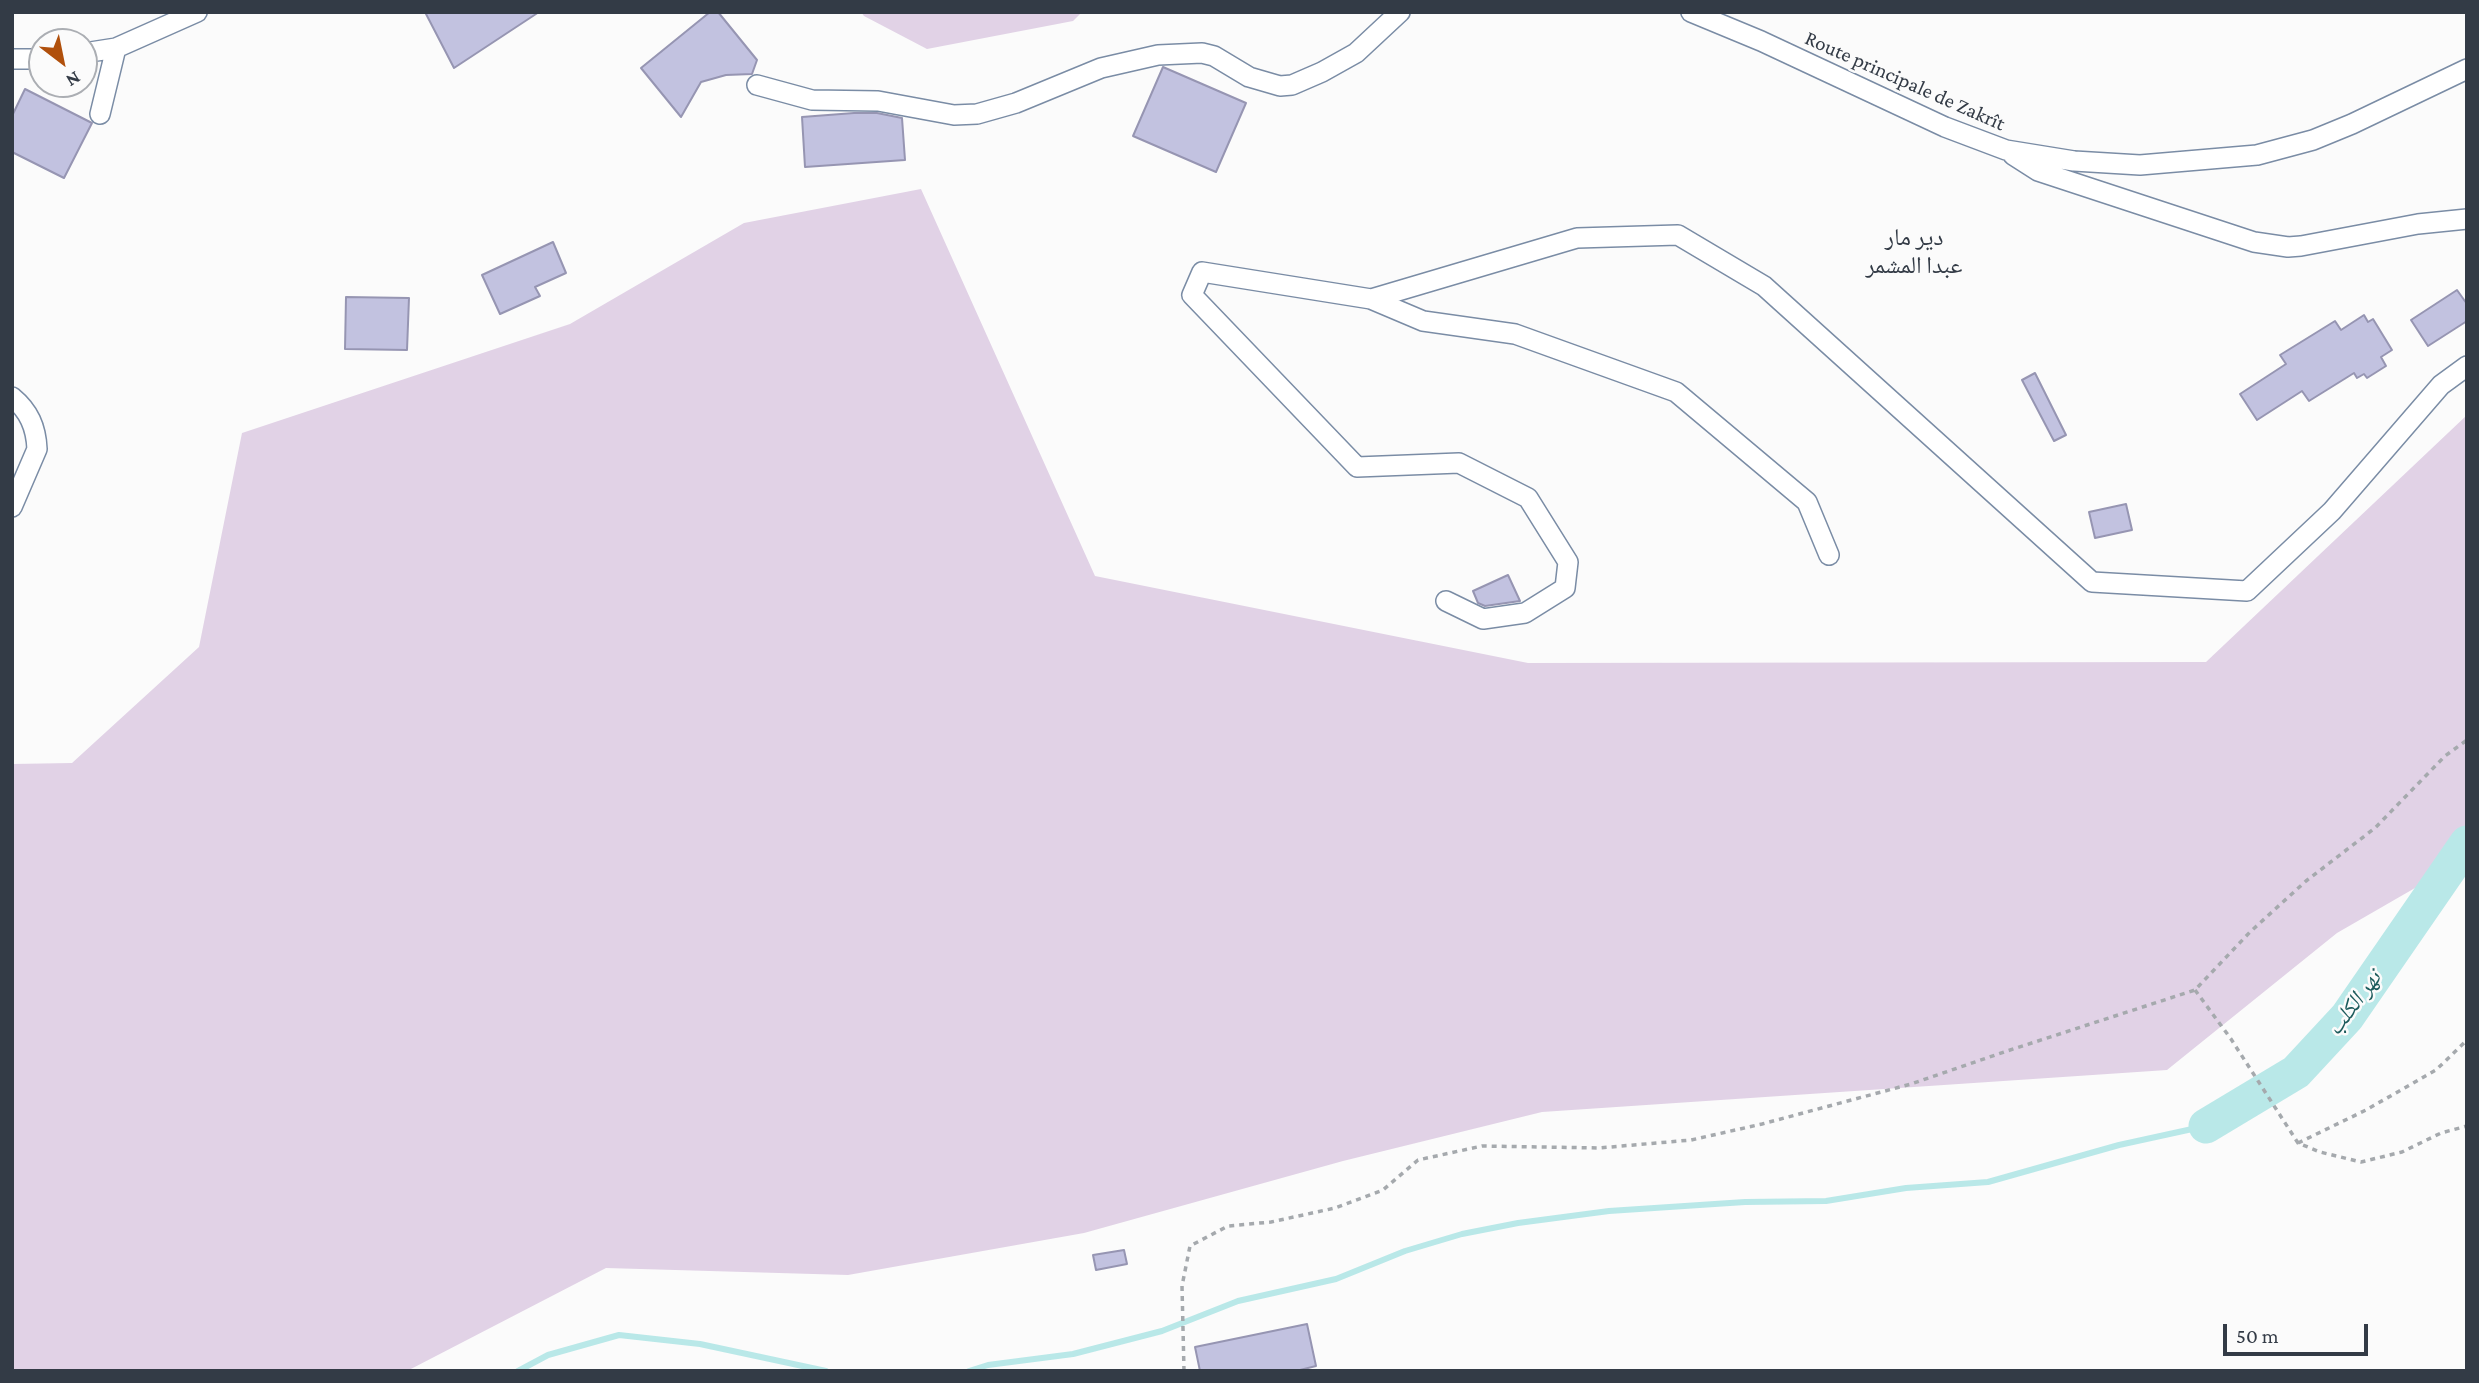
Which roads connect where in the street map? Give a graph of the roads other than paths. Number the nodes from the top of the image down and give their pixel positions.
1 (197, 12) edge
2 (1400, 12) edge
3 (1691, 12) edge
4 (116, 48) junction
5 (98, 51) edge
6 (2467, 69) edge
7 (757, 85) dead end
8 (100, 114) dead end
9 (2006, 150) junction
10 (2467, 219) edge
11 (1371, 299) junction
12 (2467, 366) edge
13 (12, 397) edge
14 (12, 507) edge
15 (1829, 555) dead end
16 (1446, 601) dead end

1 - 4 street
2 - 7 street
3 - 9 street, Route principale de Zakrît
4 - 5 street
4 - 8 street
6 - 9 street, Route principale de Zakrît
9 - 10 street
11 - 12 street
11 - 15 street
11 - 16 street
13 - 14 street

